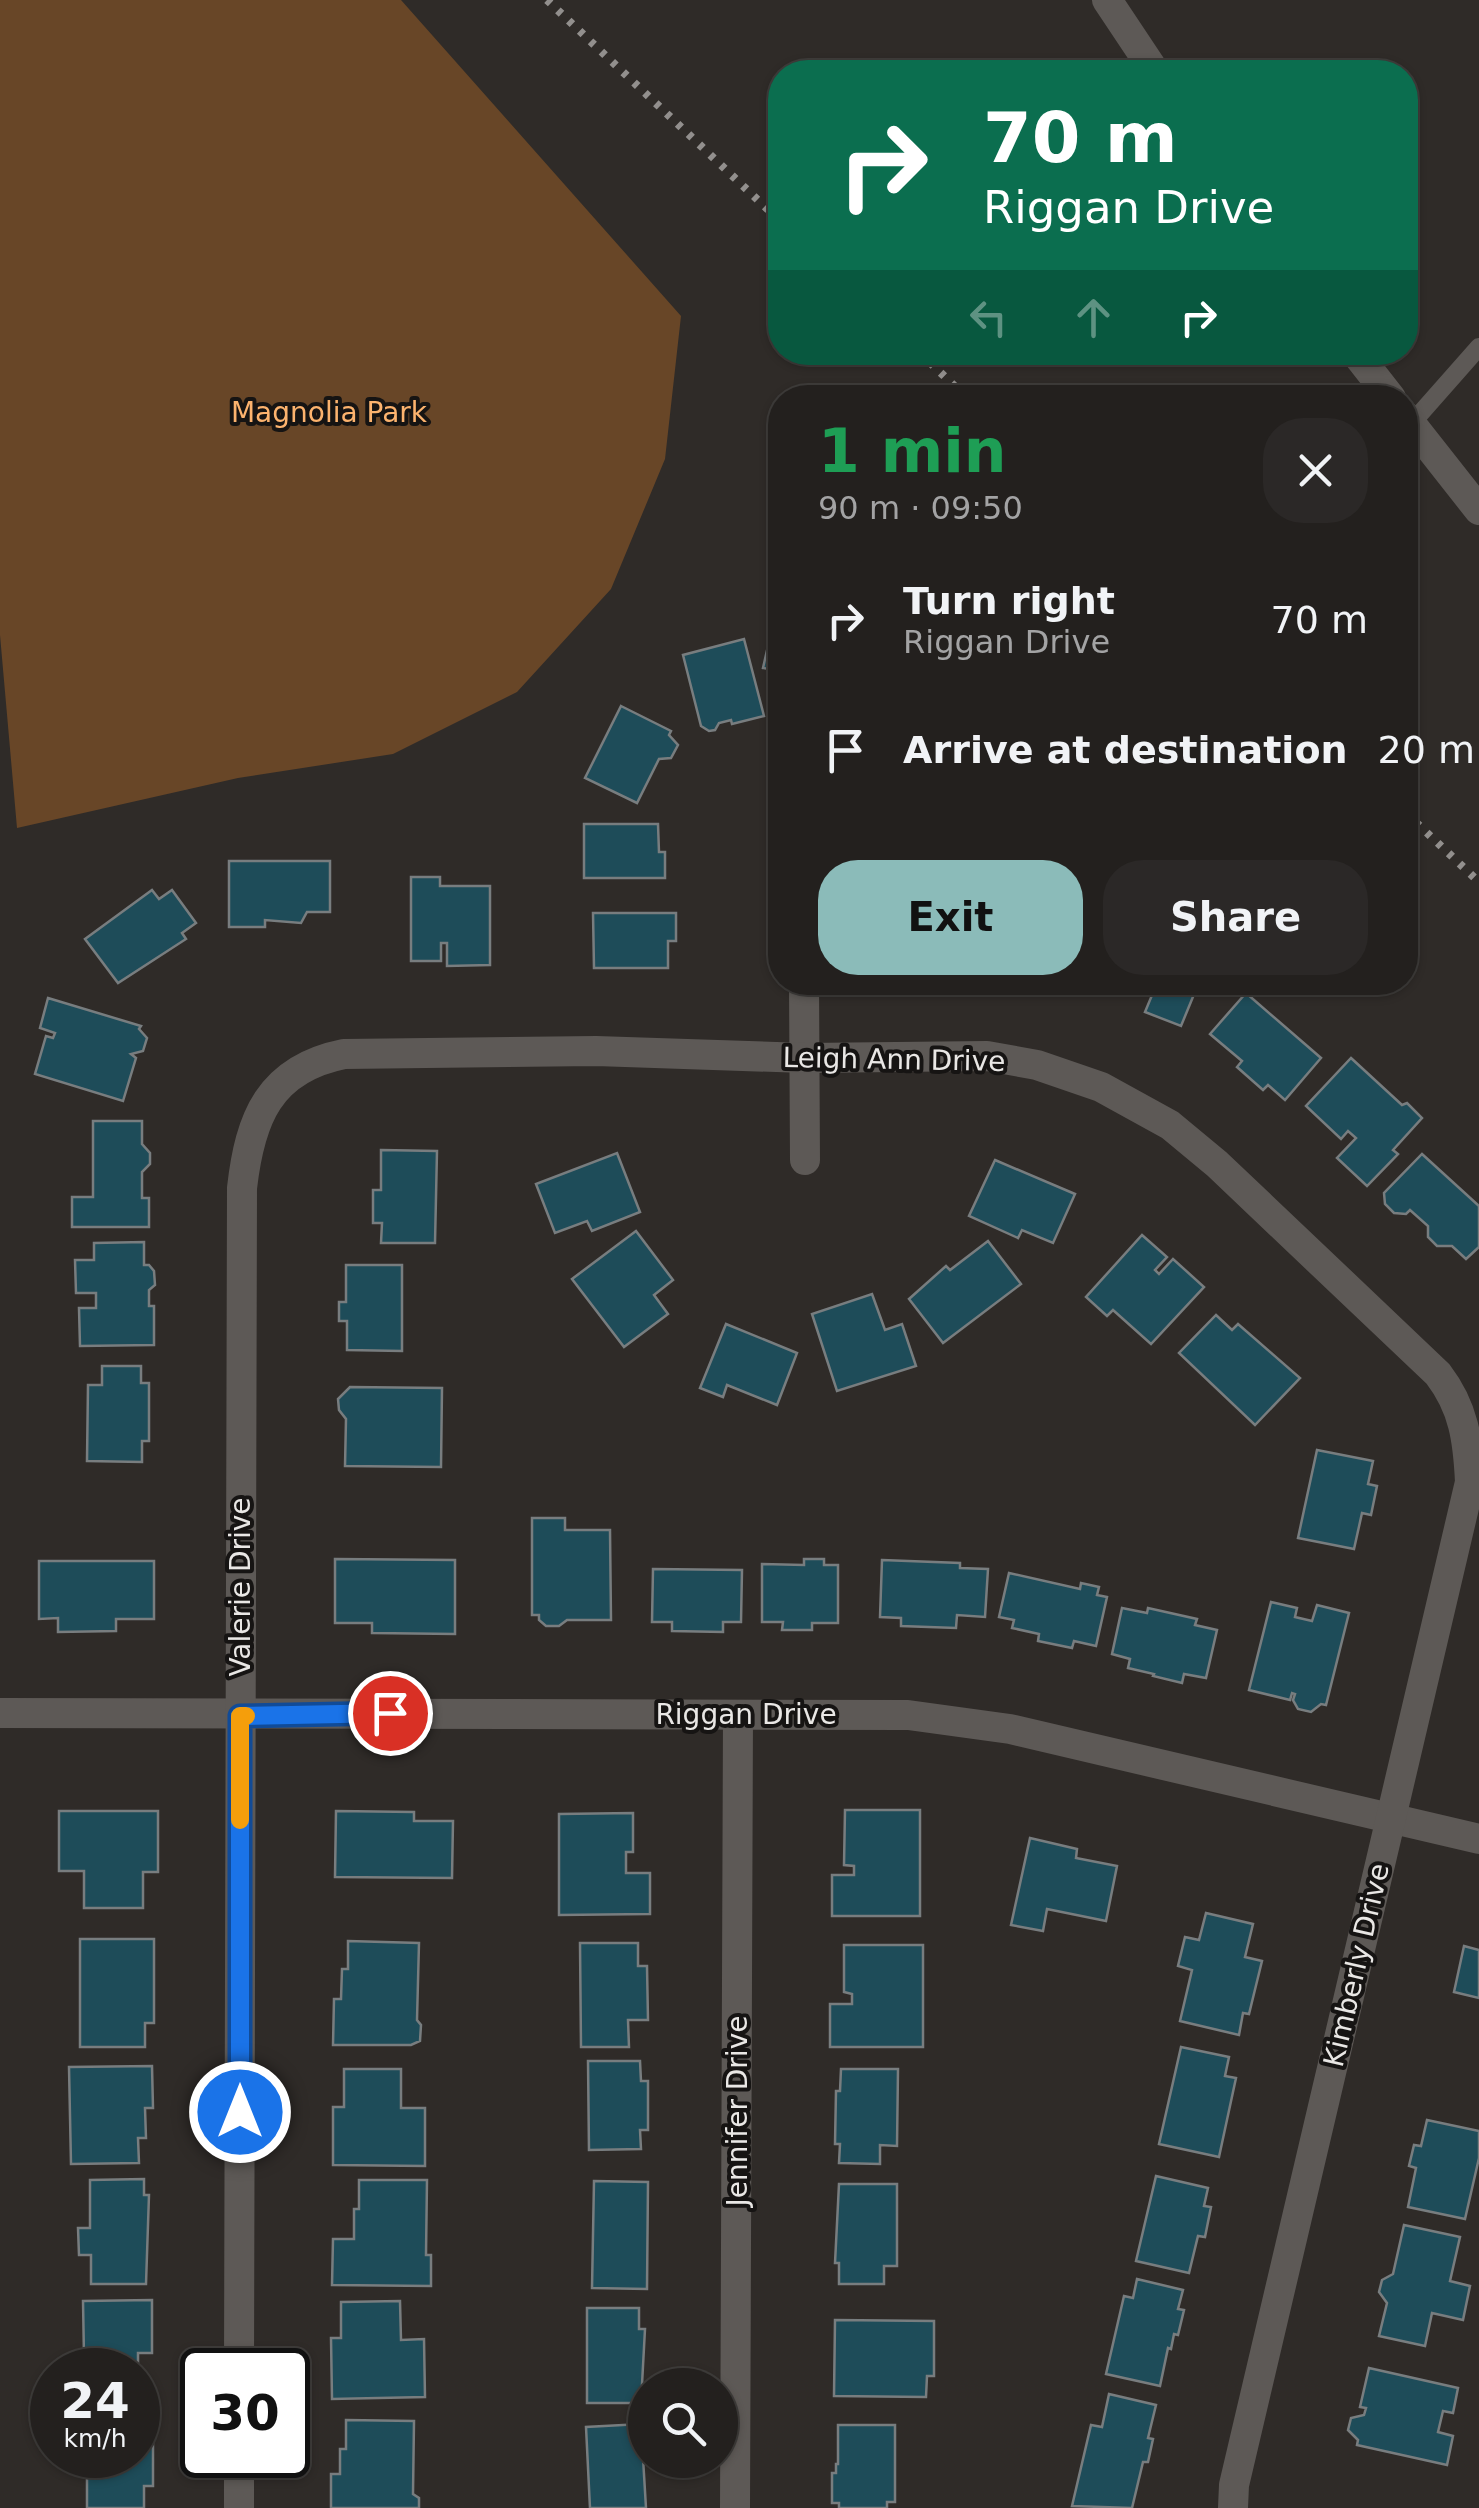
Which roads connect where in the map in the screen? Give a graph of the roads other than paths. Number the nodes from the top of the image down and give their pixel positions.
1 (1106, 0) edge
2 (1148, 60) edge
3 (1479, 347) edge
4 (1366, 365) edge
5 (1381, 385) edge
6 (1418, 410) edge
7 (1418, 433) edge
8 (1479, 510) edge
9 (804, 995) edge
10 (805, 1058) junction
11 (262, 1108) joint
12 (805, 1160) dead end
13 (1464, 1422) joint
14 (0, 1713) edge
15 (738, 1714) junction
16 (240, 1716) junction
17 (1392, 1820) junction
18 (1479, 1839) edge
19 (239, 2348) edge
20 (239, 2478) edge
21 (239, 2508) edge
22 (735, 2508) edge
23 (1233, 2508) edge

1 - 2 street
3 - 6 lane
4 - 5 street
7 - 8 street
9 - 10 street
10 - 11 street, Leigh Ann Drive
10 - 12 street
10 - 13 street, Leigh Ann Drive
11 - 16 street, Valerie Drive
13 - 17 street, Kimberly Drive
14 - 16 street, Riggan Drive
15 - 16 street, Riggan Drive
15 - 17 street, Riggan Drive
15 - 22 street, Jennifer Drive
16 - 19 street, Valerie Drive
17 - 18 street, Riggan Drive
17 - 23 street, Kimberly Drive
20 - 21 street

